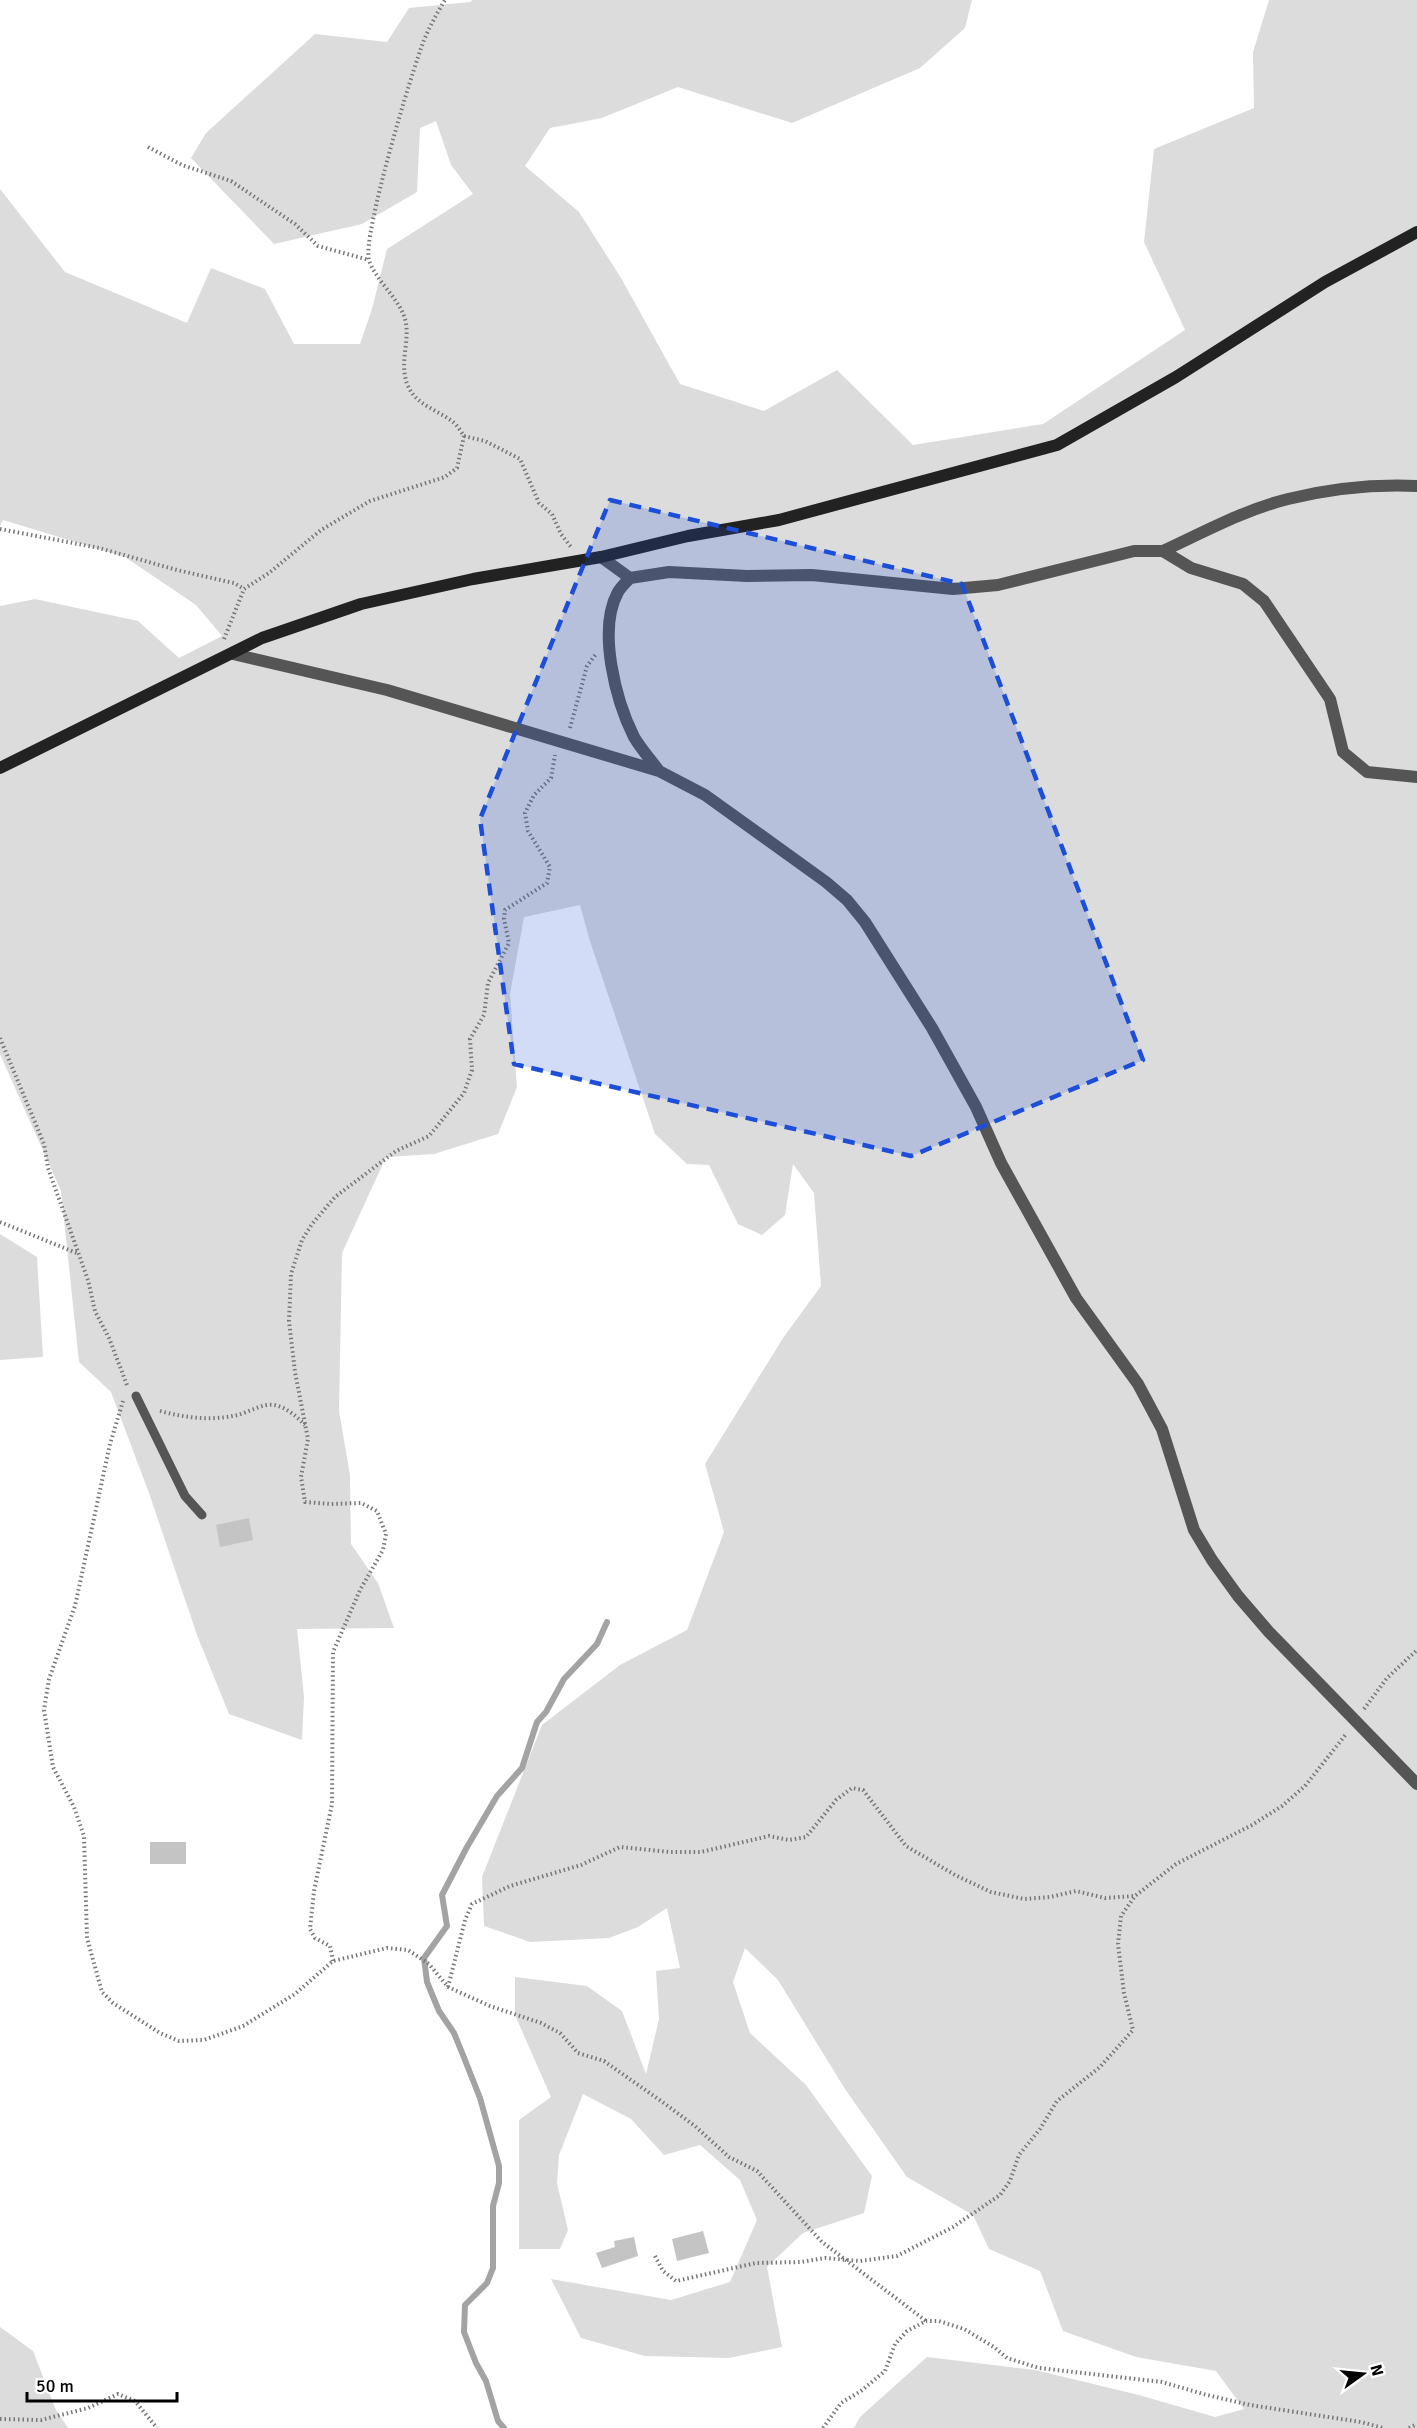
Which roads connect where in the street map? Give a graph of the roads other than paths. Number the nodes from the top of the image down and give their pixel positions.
1 (1417, 232) edge
2 (1417, 486) edge
3 (1163, 551) junction
4 (601, 556) junction
5 (630, 578) junction
6 (233, 654) junction
7 (0, 768) edge
8 (659, 771) junction
9 (1417, 777) edge
10 (136, 1396) road end
11 (202, 1515) dead end
12 (1417, 1784) edge

1 - 4 street
2 - 3 street
3 - 5 street
3 - 9 street
4 - 5 street
4 - 6 street
5 - 8 street
6 - 7 street
6 - 8 street
8 - 12 street
10 - 11 lane

